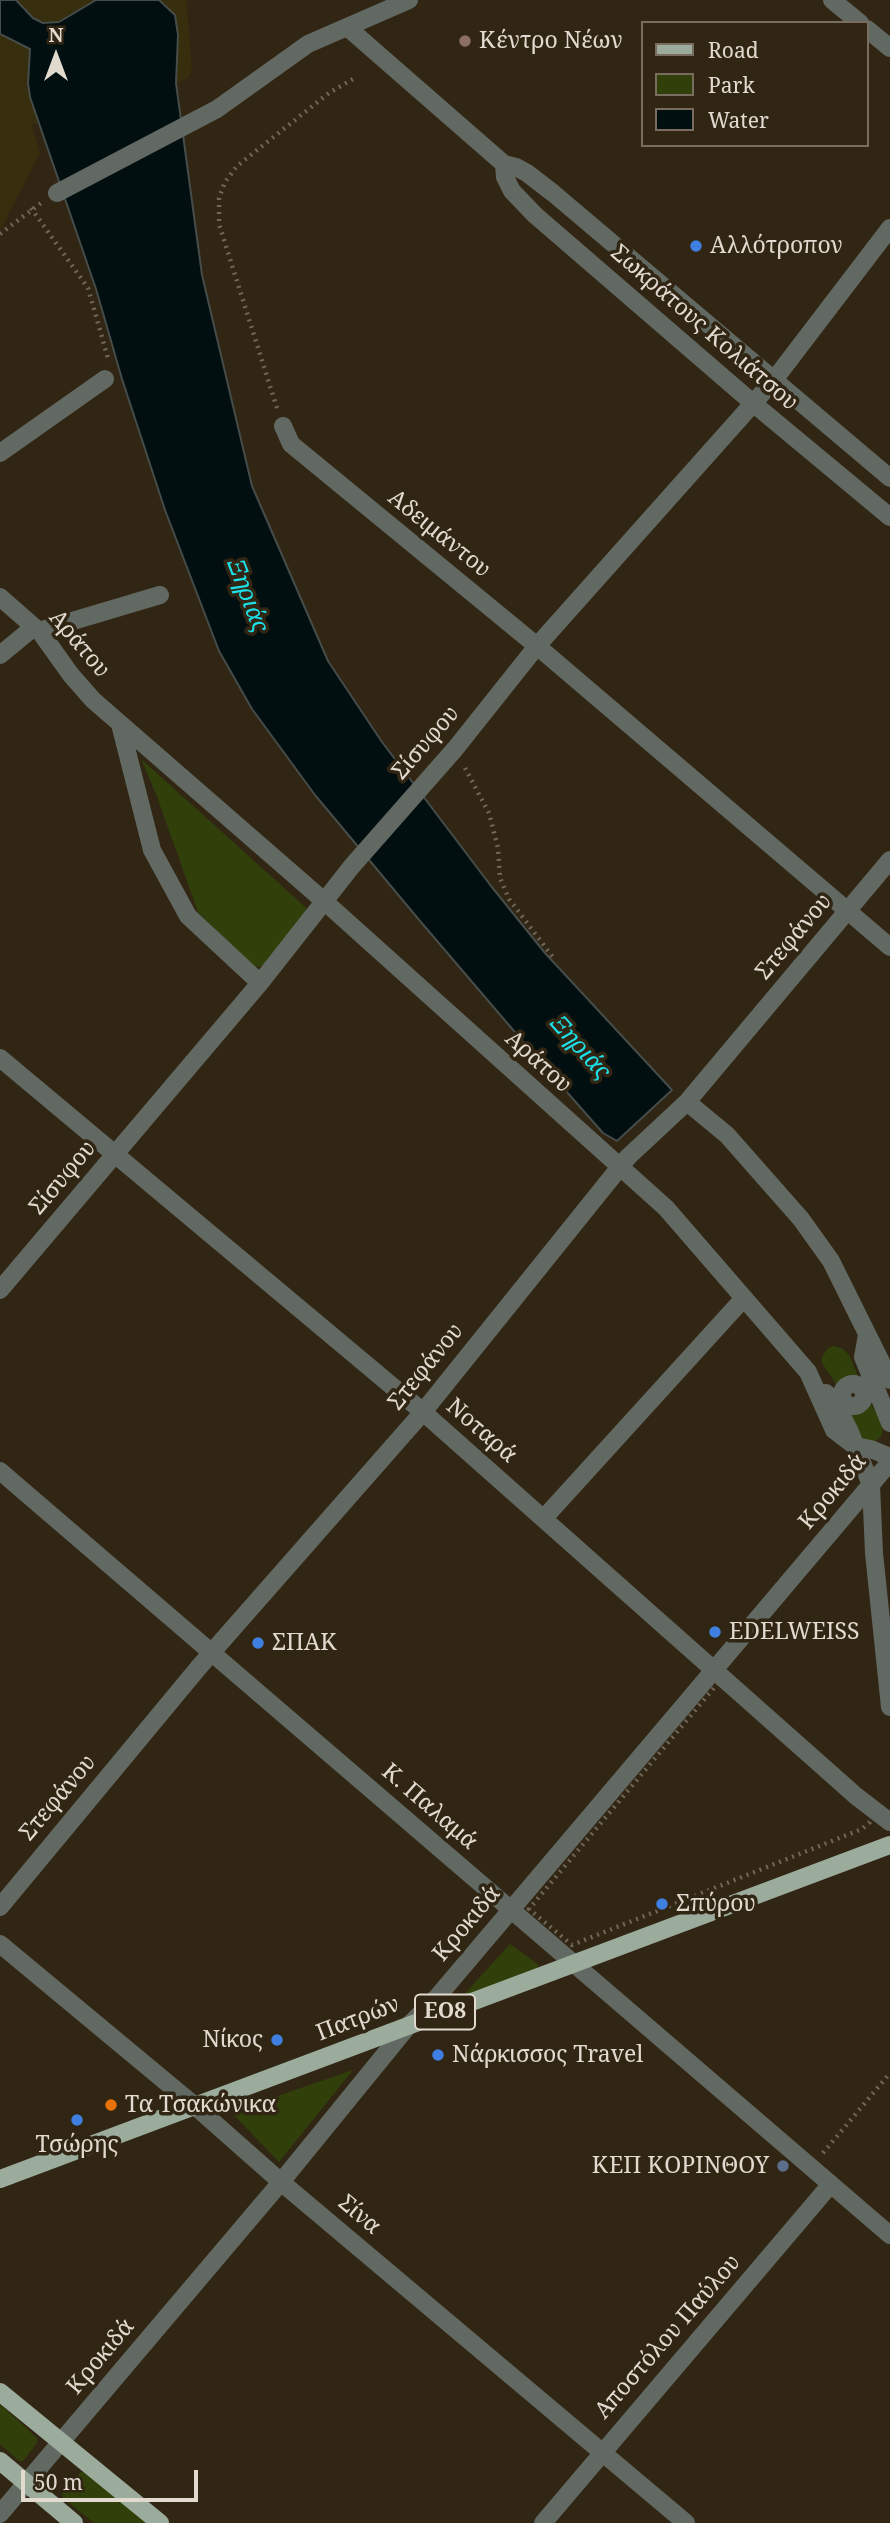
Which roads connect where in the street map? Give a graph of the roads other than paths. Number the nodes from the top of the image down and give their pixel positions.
1 (409, 0) edge
2 (832, 0) edge
3 (858, 21) edge
4 (346, 27) junction
5 (869, 31) edge
6 (890, 48) edge
7 (503, 164) junction
8 (57, 193) dead end
9 (890, 228) edge
10 (105, 379) road end
11 (774, 380) junction
12 (754, 404) junction
13 (283, 426) road end
14 (0, 453) edge
15 (890, 478) edge
16 (890, 517) edge
17 (160, 595) dead end
18 (0, 597) edge
19 (37, 629) junction
20 (537, 646) junction
21 (0, 655) edge
22 (120, 724) junction
23 (890, 860) edge
24 (324, 901) junction
25 (848, 910) junction
26 (890, 947) edge
27 (260, 982) junction
28 (0, 1058) edge
29 (687, 1102) junction
30 (116, 1153) junction
31 (624, 1163) junction
32 (0, 1290) edge
33 (744, 1298) junction
34 (808, 1371) junction
35 (877, 1387) edge
36 (839, 1401) junction
37 (423, 1412) junction
38 (890, 1423) edge
39 (855, 1446) junction
40 (890, 1460) edge
41 (0, 1471) edge
42 (871, 1485) junction
43 (544, 1518) junction
44 (885, 1630) edge
45 (212, 1652) junction
46 (715, 1669) junction
47 (890, 1703) edge
48 (890, 1822) edge
49 (890, 1845) edge
50 (0, 1907) edge
51 (511, 1910) junction
52 (0, 1944) edge
53 (573, 1964) junction
54 (408, 2026) junction
55 (195, 2106) junction
56 (0, 2179) edge
57 (281, 2182) junction
58 (831, 2184) junction
59 (890, 2235) edge
60 (0, 2392) edge
61 (62, 2441) junction
62 (602, 2452) junction
63 (0, 2461) edge
64 (27, 2483) junction
65 (0, 2514) edge
66 (74, 2523) edge
67 (160, 2523) edge
68 (543, 2523) edge
69 (686, 2523) edge

1 - 4 street
2 - 3 street
4 - 7 street, Σωκράτους Κολιάτσου
4 - 8 street
5 - 6 street
7 - 11 street, Σωκράτους Κολιάτσου
7 - 12 street, Σωκράτους Κολιάτσου
9 - 11 street, Σίσυφου
10 - 14 street
11 - 12 street, Σίσυφου
11 - 15 street, Σωκράτους Κολιάτσου
12 - 16 street, Σωκράτους Κολιάτσου
12 - 20 street, Σίσυφου
13 - 20 street, Αδειμάντου
17 - 19 street
18 - 19 street, Αράτου
19 - 21 street
19 - 22 street, Αράτου
20 - 24 street, Σίσυφου
20 - 25 street, Αδειμάντου
22 - 24 street, Αράτου
22 - 27 street
23 - 25 street, Στεφάνου
24 - 27 street, Σίσυφου
24 - 31 street, Αράτου
25 - 26 street, Αδειμάντου
25 - 29 street, Στεφάνου
27 - 30 street, Σίσυφου
28 - 30 street, Νοταρά
29 - 31 street, Στεφάνου
29 - 35 street
30 - 32 street, Σίσυφου
30 - 37 street, Νοταρά
31 - 33 street, Αράτου
31 - 37 street, Στεφάνου
33 - 34 street, Αράτου
33 - 43 street
34 - 36 street
34 - 39 street, Αράτου
35 - 36 street
35 - 38 street
36 - 39 street
37 - 43 street, Νοταρά
37 - 45 street, Στεφάνου
39 - 40 street, Αράτου
39 - 42 street
40 - 42 street, Κροκιδά
41 - 45 street, Κ. Παλαμά
42 - 44 street
42 - 46 street, Κροκιδά
43 - 46 street, Νοταρά
44 - 47 street
45 - 50 street, Στεφάνου
45 - 51 street, Κ. Παλαμά
46 - 48 street, Νοταρά
46 - 51 street, Κροκιδά
49 - 53 main road, Πατρών / ΕΟ8
51 - 53 street, Κ. Παλαμά
51 - 54 street, Κροκιδά
52 - 55 street, Σίνα
53 - 54 main road, Πατρών / ΕΟ8
53 - 58 street, Κ. Παλαμά
54 - 55 main road, Πατρών / ΕΟ8
54 - 57 street, Κροκιδά
55 - 56 main road, Πατρών / ΕΟ8
55 - 57 street, Σίνα
57 - 61 street, Κροκιδά
57 - 62 street, Σίνα
58 - 59 street, Κ. Παλαμά
58 - 62 street, Αποστόλου Παύλου
60 - 61 main road
61 - 64 street, Κροκιδά
61 - 67 main road
62 - 68 street, Αποστόλου Παύλου
62 - 69 street, Σίνα
63 - 64 main road
64 - 65 street, Κροκιδά
64 - 66 main road

